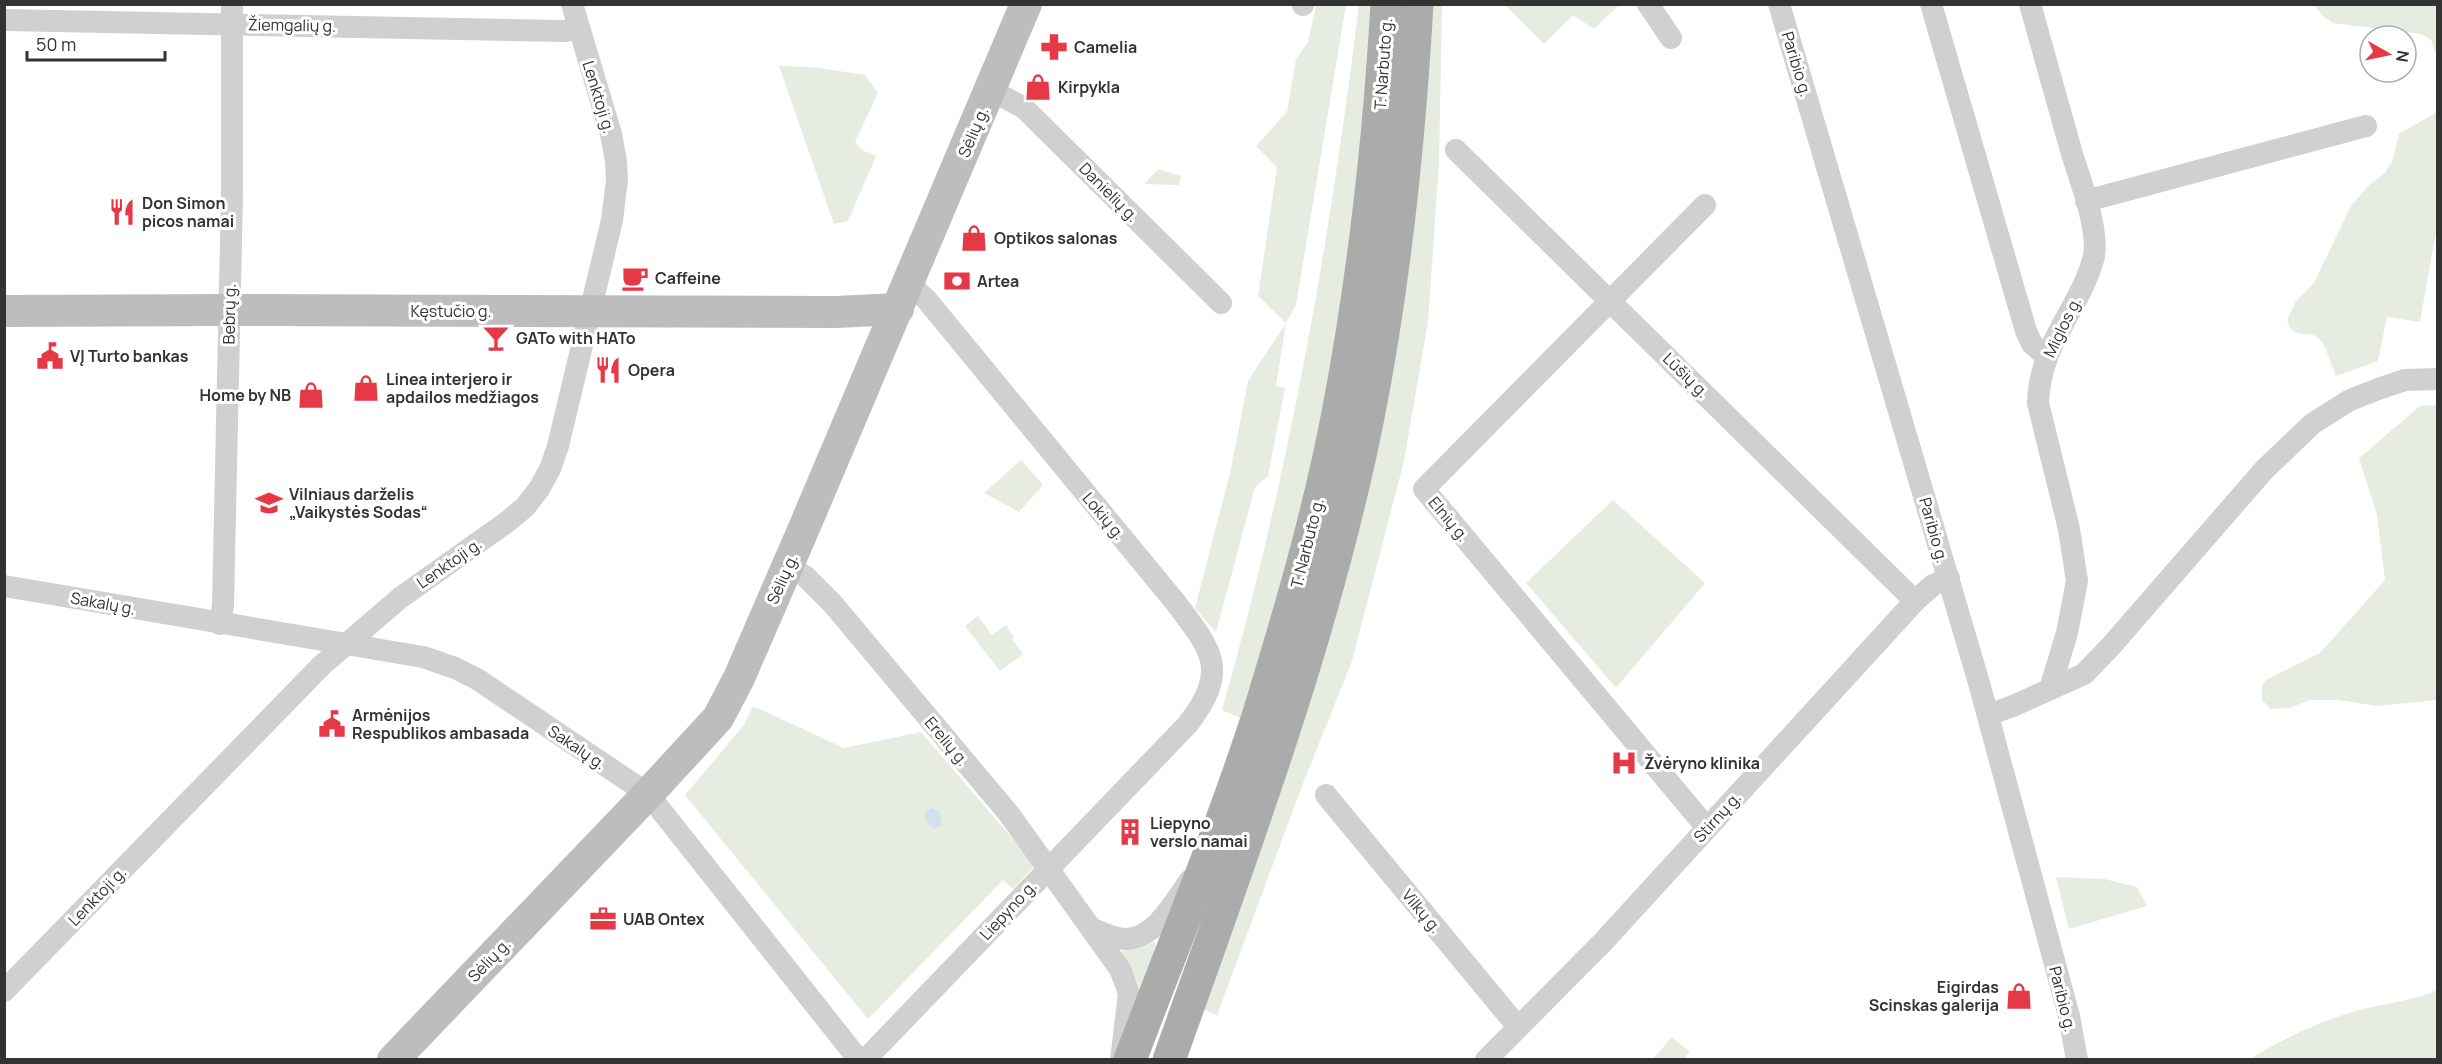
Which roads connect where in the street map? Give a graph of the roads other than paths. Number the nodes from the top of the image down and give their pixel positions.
1 (572, 4) edge
2 (1026, 4) edge
3 (1387, 4) edge
4 (1417, 4) edge
5 (1648, 4) edge
6 (1779, 4) edge
7 (1931, 4) edge
8 (2030, 4) edge
9 (233, 14) edge
10 (4, 20) edge
11 (579, 28) junction
12 (1671, 38) dead end
13 (991, 90) junction
14 (2366, 126) dead end
15 (1456, 150) dead end
16 (2086, 201) junction
17 (1705, 205) dead end
18 (902, 298) junction
19 (1608, 301) junction
20 (1221, 303) dead end
21 (229, 310) junction
22 (4, 311) edge
23 (590, 311) junction
24 (2046, 356) junction
25 (2438, 379) edge
26 (787, 567) junction
27 (1948, 578) junction
28 (4, 586) edge
29 (1915, 601) junction
30 (220, 624) junction
31 (346, 644) junction
32 (2050, 689) junction
33 (1988, 715) junction
34 (1151, 760) joint
35 (648, 794) junction
36 (1326, 795) dead end
37 (1707, 828) junction
38 (1206, 860) junction
39 (1048, 868) junction
40 (1093, 929) junction
41 (4, 991) edge
42 (1518, 1028) junction
43 (393, 1059) edge
44 (859, 1059) edge
45 (865, 1059) edge
46 (1121, 1059) edge
47 (1130, 1059) edge
48 (1169, 1059) edge
49 (1486, 1059) edge
50 (2077, 1059) edge

1 - 11 street, Lenktoji g.
2 - 13 main road, Sėlių g.
3 - 38 main road, T. Narbuto g.
4 - 48 main road, T. Narbuto g.
5 - 12 street
6 - 27 street, Paribio g.
7 - 24 street
8 - 16 street, Miglos g.
9 - 10 street, Žiemgalių g.
9 - 11 street, Žiemgalių g.
9 - 21 street, Bebrų g.
11 - 23 street, Lenktoji g.
13 - 18 main road, Sėlių g.
13 - 20 street, Danielių g.
14 - 16 street
15 - 19 street, Lūšių g.
16 - 24 street, Miglos g.
17 - 19 street, Elnių g.
18 - 23 main road, Kęstučio g.
18 - 26 main road, Sėlių g.
18 - 34 street, Lokių g.
19 - 29 street, Lūšių g.
19 - 37 street, Elnių g.
21 - 22 main road, Kęstučio g.
21 - 23 main road, Kęstučio g.
21 - 30 street, Bebrų g.
23 - 31 street, Lenktoji g.
24 - 32 street, Miglos g.
25 - 32 street
26 - 35 main road, Sėlių g.
26 - 39 street, Erelių g.
27 - 29 street, Stirnų g.
27 - 33 street, Paribio g.
28 - 30 street, Sakalų g.
29 - 37 street, Stirnų g.
30 - 31 street, Sakalų g.
31 - 35 street, Sakalų g.
31 - 41 street, Lenktoji g.
32 - 33 street
33 - 50 street, Paribio g.
34 - 39 street, Liepyno g.
35 - 43 main road, Sėlių g.
35 - 44 street, Sakalų g.
36 - 42 street, Vilkų g.
37 - 42 street, Stirnų g.
38 - 40 street
38 - 47 main road, T. Narbuto g.
39 - 40 street, Erelių g.
39 - 45 street, Liepyno g.
40 - 46 street, Erelių g.
42 - 49 street, Stirnų g.

